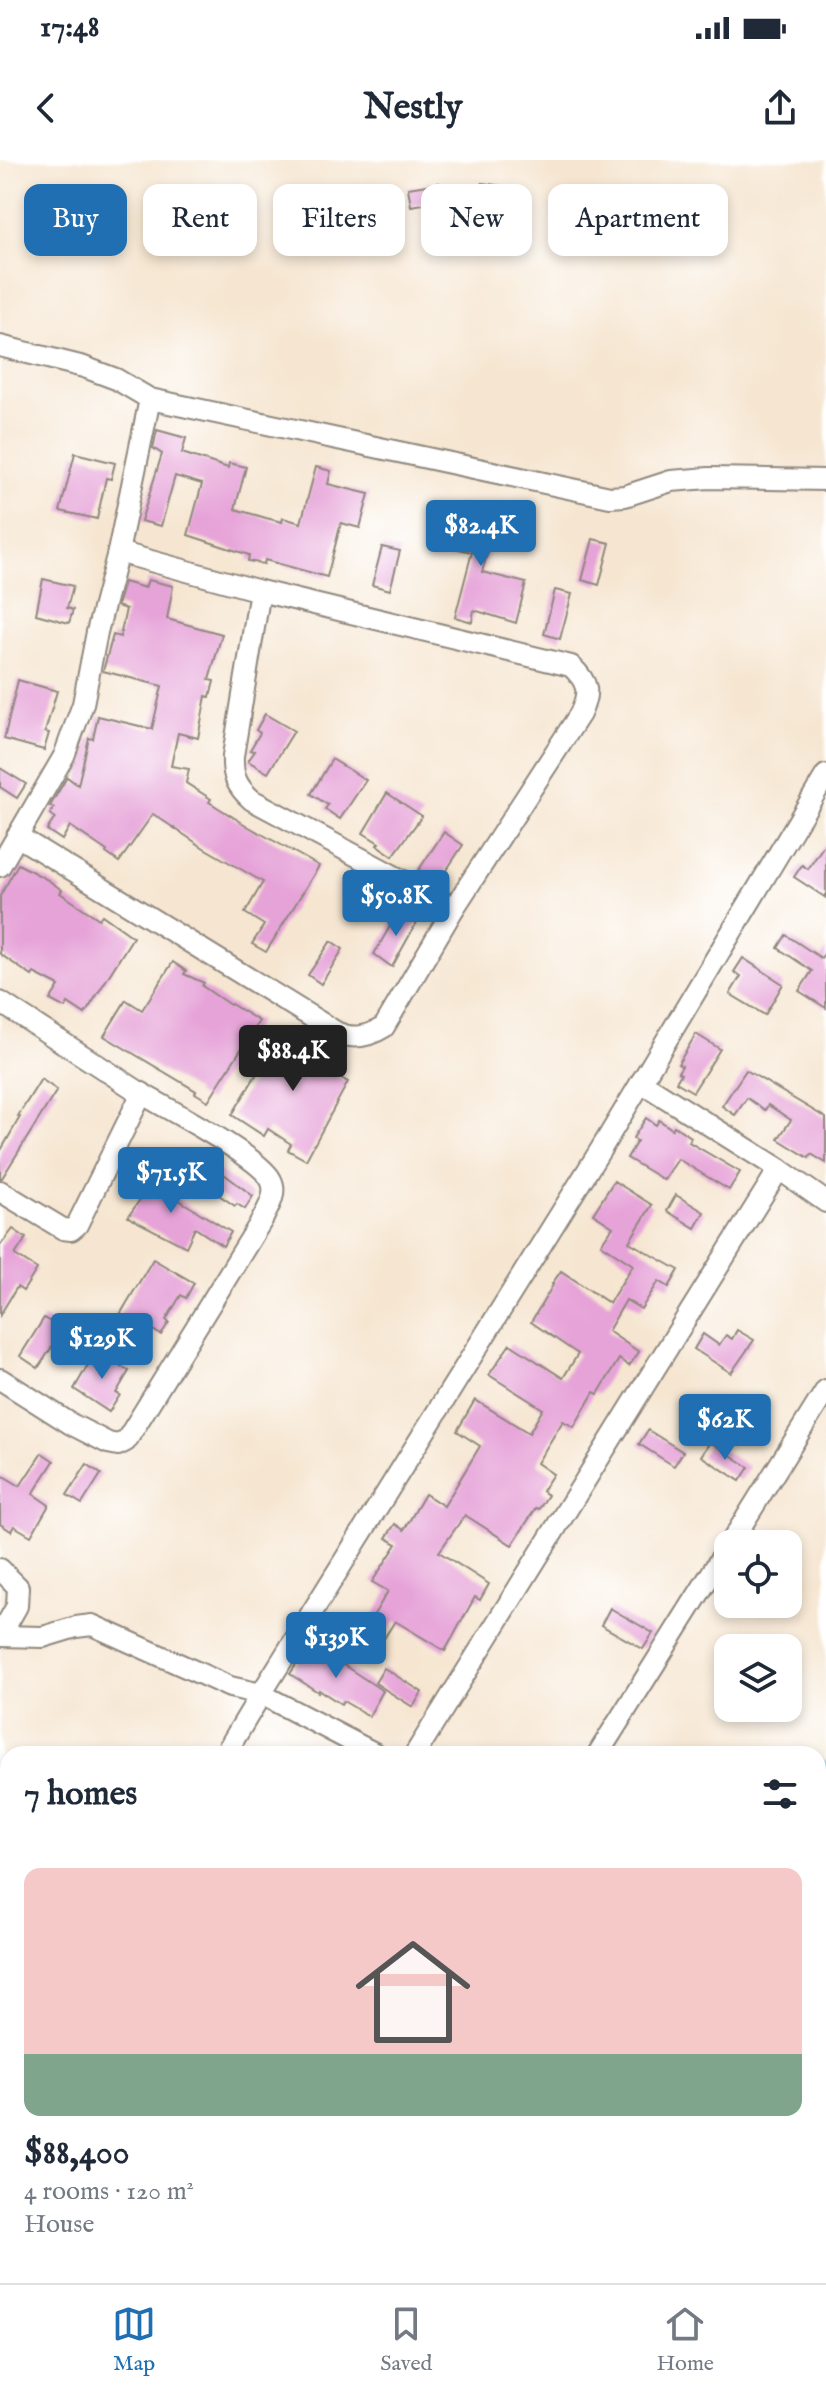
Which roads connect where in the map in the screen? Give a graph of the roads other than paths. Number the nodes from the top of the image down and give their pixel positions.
1 (0, 346) edge
2 (150, 399) junction
3 (826, 480) edge
4 (118, 552) junction
5 (260, 591) junction
6 (826, 775) edge
7 (17, 836) junction
8 (0, 866) edge
9 (454, 908) junction
10 (0, 1002) edge
11 (641, 1082) junction
12 (142, 1093) junction
13 (779, 1169) junction
14 (0, 1191) edge
15 (826, 1202) edge
16 (0, 1379) edge
17 (826, 1390) edge
18 (738, 1530) edge
19 (0, 1569) edge
20 (714, 1569) edge
21 (0, 1636) edge
22 (261, 1694) junction
23 (230, 1746) edge
24 (361, 1746) edge
25 (420, 1746) edge
26 (603, 1746) edge

1 - 2 street
2 - 3 street
2 - 4 street
4 - 5 street
4 - 7 street
5 - 9 street
5 - 9 street
6 - 11 street
7 - 8 street
7 - 9 street
10 - 12 street
11 - 13 street
11 - 22 street
12 - 14 street
12 - 16 street
13 - 15 street
13 - 25 street
17 - 18 street
19 - 21 street
20 - 26 street
21 - 22 street
22 - 23 street
22 - 24 street

